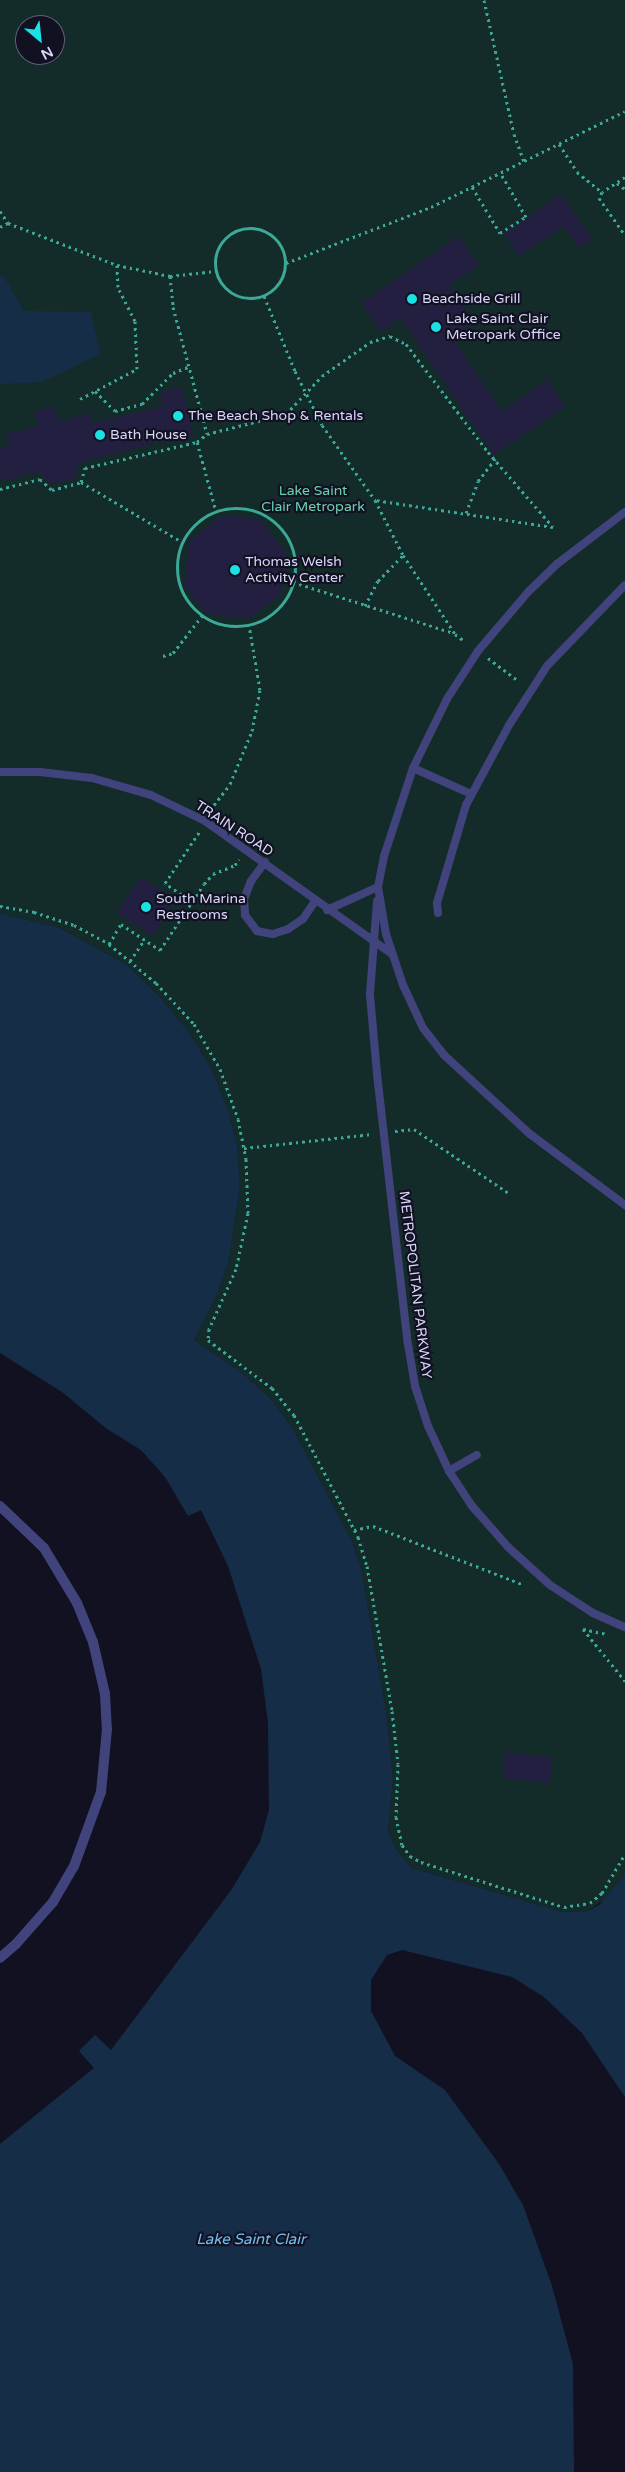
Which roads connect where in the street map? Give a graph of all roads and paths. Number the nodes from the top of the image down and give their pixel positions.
1 (484, 0) edge
2 (625, 111) edge
3 (559, 144) junction
4 (524, 161) junction
5 (500, 172) junction
6 (625, 177) edge
7 (617, 183) junction
8 (472, 187) junction
9 (625, 188) edge
10 (602, 192) junction
11 (0, 211) edge
12 (8, 223) junction
13 (0, 227) edge
14 (625, 235) edge
15 (286, 263) junction
16 (117, 265) junction
17 (216, 271) junction
18 (170, 276) junction
19 (264, 296) junction
20 (188, 367) junction
21 (95, 391) junction
22 (306, 393) junction
23 (80, 399) dead end
24 (207, 434) junction
25 (197, 442) junction
26 (495, 459) junction
27 (81, 482) junction
28 (0, 489) edge
29 (375, 500) junction
30 (216, 511) junction
31 (625, 512) edge
32 (466, 513) junction
33 (182, 542) junction
34 (403, 555) junction
35 (293, 582) junction
36 (625, 585) edge
37 (365, 606) junction
38 (202, 616) junction
39 (249, 625) junction
40 (455, 634) junction
41 (463, 640) dead end
42 (163, 656) dead end
43 (488, 658) dead end
44 (519, 682) dead end
45 (413, 768) junction
46 (0, 772) edge
47 (471, 794) junction
48 (210, 813) dead end
49 (200, 831) dead end
50 (247, 849) junction
51 (265, 862) junction
52 (378, 887) junction
53 (315, 901) junction
54 (192, 902) junction
55 (0, 906) edge
56 (327, 910) junction
57 (438, 913) dead end
58 (144, 940) junction
59 (373, 940) junction
60 (109, 944) junction
61 (392, 954) junction
62 (130, 961) junction
63 (625, 1205) edge
64 (477, 1455) dead end
65 (449, 1471) junction
66 (0, 1506) edge
67 (354, 1530) junction
68 (522, 1584) dead end
69 (625, 1627) edge
70 (610, 1636) dead end
71 (625, 1681) edge
72 (625, 1854) edge
73 (0, 1958) edge

1 - 4 path
2 - 3 path
3 - 4 path
3 - 10 path
4 - 5 path
5 - 8 path
5 - 8 path
6 - 7 path
7 - 9 path
7 - 10 path
8 - 15 path
10 - 14 path
11 - 12 path
12 - 13 path
12 - 16 path
15 - 17 path
15 - 19 path
16 - 18 path
16 - 21 path
17 - 18 path
17 - 19 path
18 - 20 path
19 - 22 path
20 - 21 path
20 - 24 path
21 - 23 path
22 - 24 path
22 - 26 path
22 - 29 path
24 - 25 path
25 - 27 path
25 - 30 path
26 - 32 path
26 - 32 path
27 - 28 path
27 - 33 path
29 - 32 path
29 - 34 path
30 - 33 path
30 - 35 path
31 - 45 lane
33 - 38 path
34 - 37 path
34 - 40 path
35 - 37 path
35 - 39 path
36 - 47 lane
37 - 40 path
38 - 39 path
38 - 42 path
39 - 48 path
40 - 41 path
43 - 44 path
45 - 47 lane
45 - 52 lane, METROPOLITAN PARKWAY
46 - 50 lane, TRAIN ROAD
47 - 57 lane
49 - 54 path
50 - 51 lane, TRAIN ROAD
50 - 54 path
51 - 53 lane, TRAIN ROAD
51 - 53 lane
52 - 56 lane
52 - 59 lane, METROPOLITAN PARKWAY
52 - 61 lane
53 - 56 lane, TRAIN ROAD
54 - 58 path
55 - 60 path
56 - 59 lane, TRAIN ROAD
58 - 60 path
58 - 62 path
59 - 61 lane, TRAIN ROAD
59 - 65 lane, METROPOLITAN PARKWAY
60 - 62 path
61 - 63 lane
62 - 67 path
64 - 65 lane
65 - 69 lane, METROPOLITAN PARKWAY
66 - 73 street
67 - 68 path
67 - 72 path
70 - 71 path

